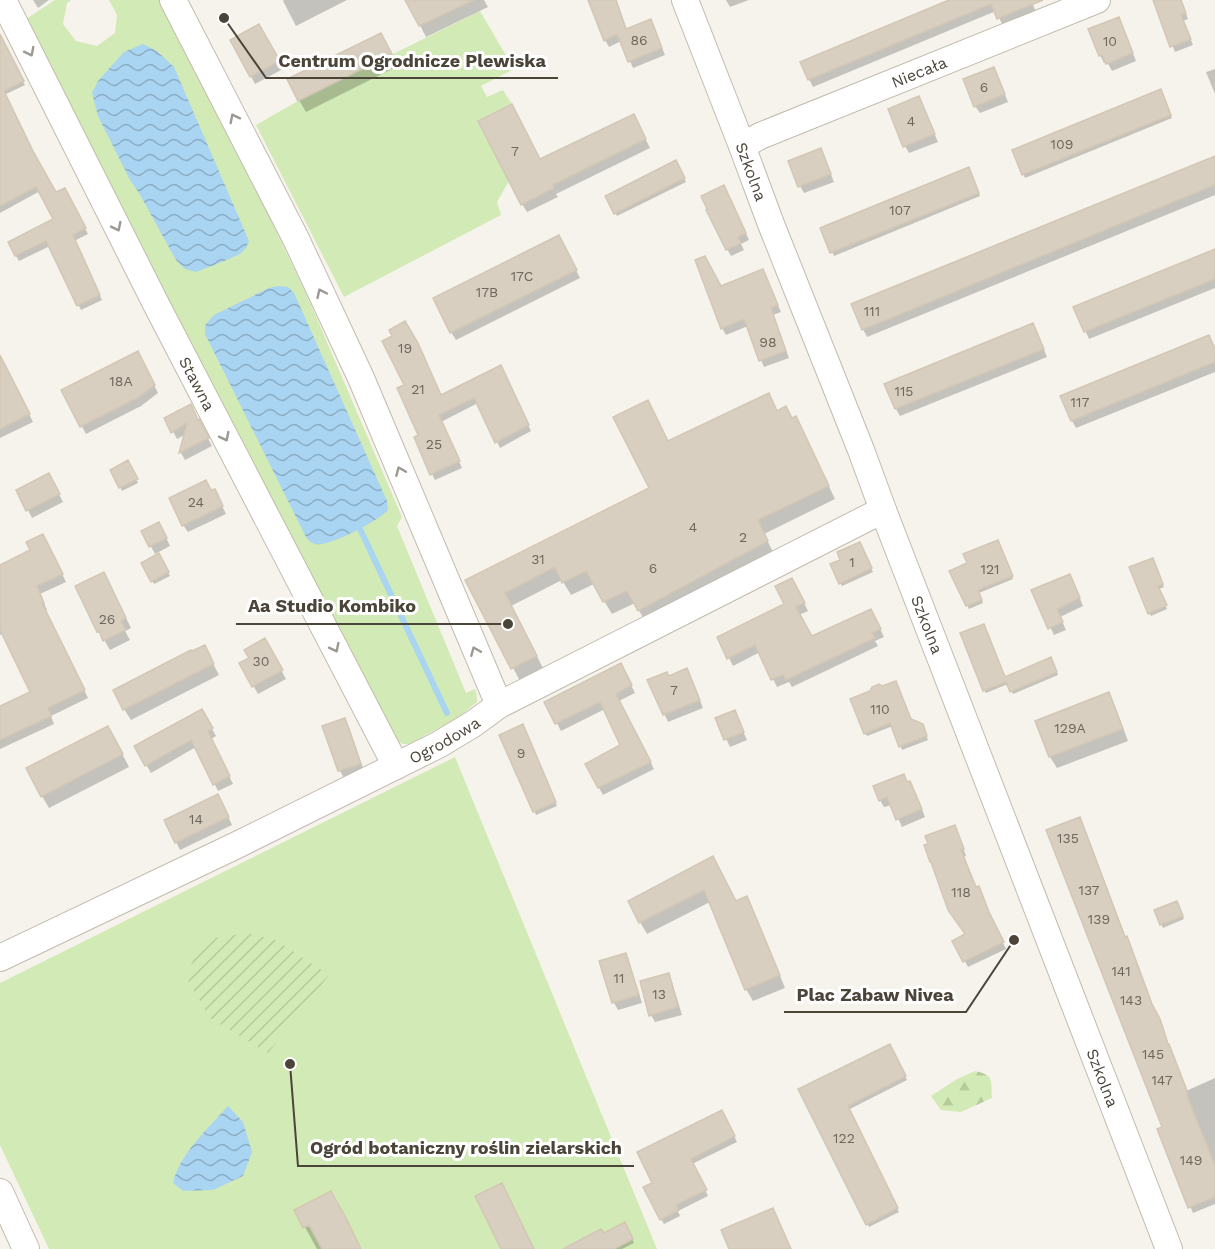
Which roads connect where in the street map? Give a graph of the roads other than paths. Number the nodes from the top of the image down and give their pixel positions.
1 (3, 0) edge
2 (173, 0) edge
3 (685, 0) edge
4 (1097, 0) edge
5 (742, 146) junction
6 (883, 510) junction
7 (499, 705) junction
8 (396, 766) junction
9 (0, 958) edge
10 (0, 1192) edge
11 (26, 1249) edge
12 (1169, 1249) edge

1 -> 8 street, Stawna
7 -> 2 street
3 - 5 street, Szkolna
4 - 5 street, Niecała
5 - 6 street, Szkolna
6 - 7 street, Ogrodowa
6 - 12 street, Szkolna
7 - 8 street, Ogrodowa
8 - 9 street, Ogrodowa
10 - 11 street

